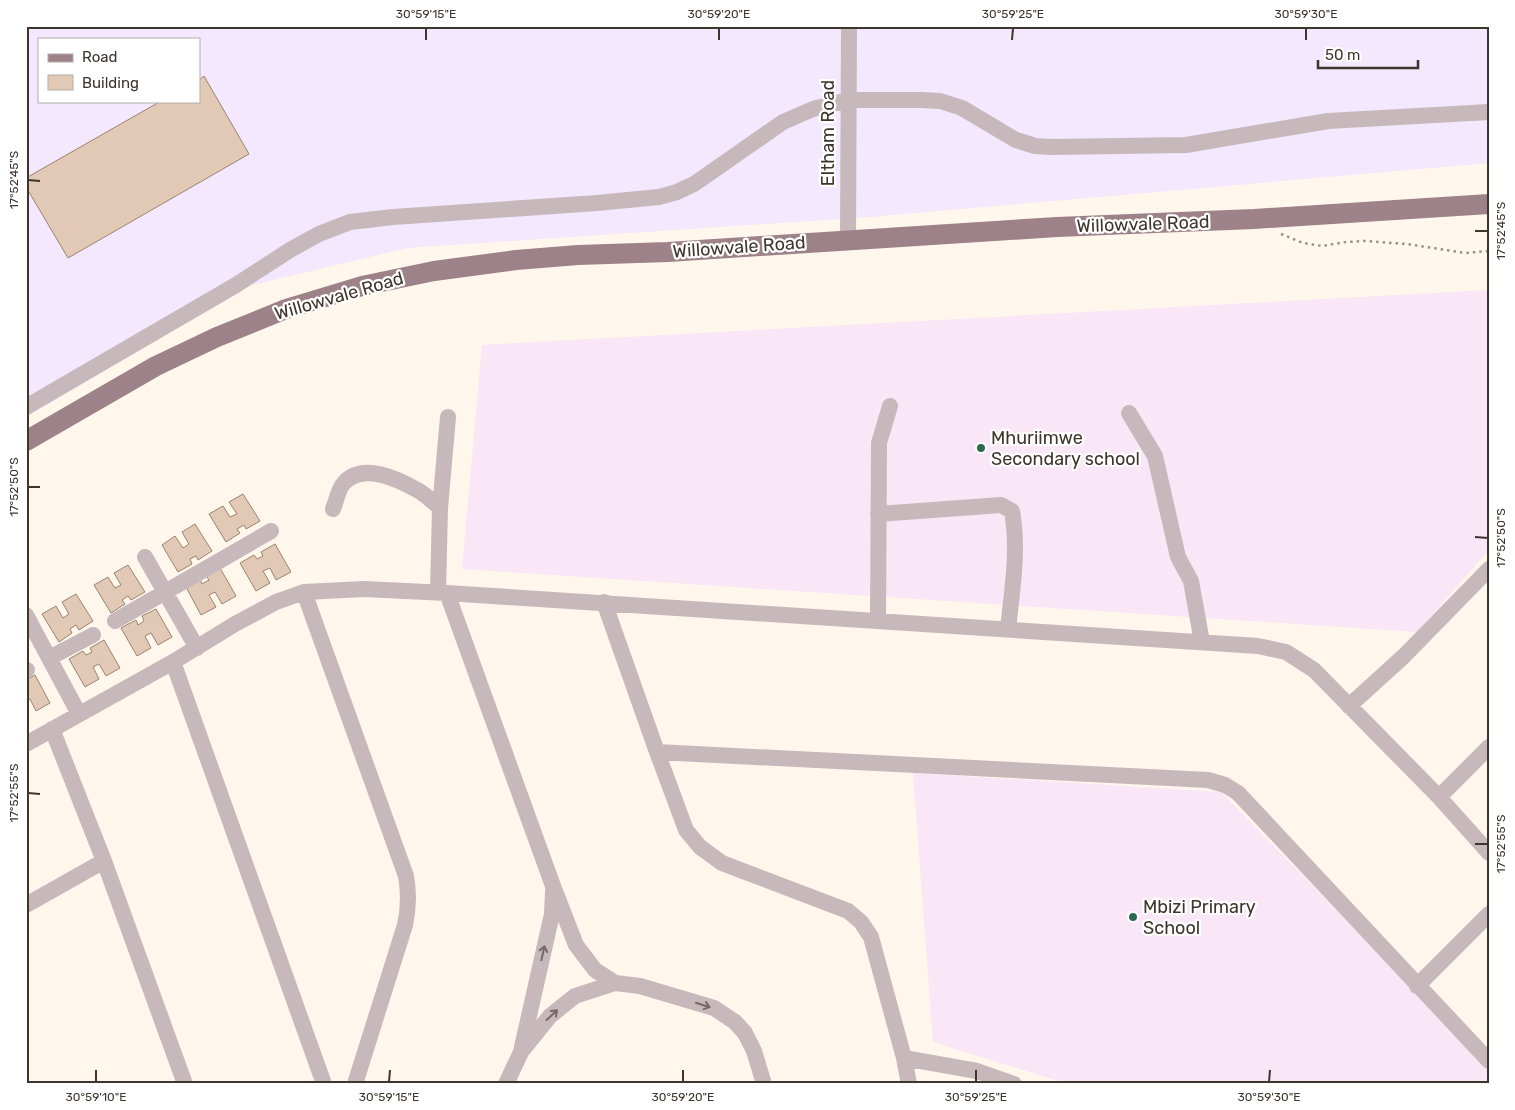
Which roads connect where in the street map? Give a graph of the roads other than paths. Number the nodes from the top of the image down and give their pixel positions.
1 (849, 26) edge
2 (848, 100) junction
3 (1489, 112) edge
4 (1489, 204) edge
5 (848, 239) junction
6 (890, 406) dead end
7 (26, 407) edge
8 (1129, 413) dead end
9 (448, 417) dead end
10 (26, 441) edge
11 (440, 508) junction
12 (333, 509) dead end
13 (878, 514) junction
14 (271, 531) dead end
15 (145, 558) dead end
16 (1489, 569) edge
17 (304, 592) junction
18 (442, 592) junction
19 (166, 593) junction
20 (604, 602) junction
21 (26, 615) edge
22 (115, 621) dead end
23 (878, 621) junction
24 (1008, 629) junction
25 (93, 635) dead end
26 (1202, 642) junction
27 (197, 648) junction
28 (49, 658) junction
29 (173, 662) junction
30 (1349, 706) junction
31 (79, 714) junction
32 (52, 729) junction
33 (26, 744) edge
34 (1489, 747) edge
35 (657, 752) junction
36 (1439, 797) junction
37 (1489, 853) edge
38 (104, 861) junction
39 (553, 886) junction
40 (26, 905) edge
41 (1489, 914) edge
42 (615, 983) junction
43 (1417, 986) junction
44 (521, 1052) junction
45 (904, 1058) junction
46 (1489, 1061) edge
47 (185, 1084) edge
48 (324, 1084) edge
49 (354, 1084) edge
50 (506, 1084) edge
51 (764, 1084) edge
52 (909, 1084) edge
53 (1014, 1084) edge

1 - 2 street, Eltham Road
2 - 3 street
2 - 5 street, Eltham Road
2 - 7 street
4 - 5 main road, Willowvale Road
5 - 10 main road, Willowvale Road
6 - 13 street
8 - 26 street
9 - 11 street
11 - 12 street
11 - 18 street
13 - 23 street
13 - 24 street
14 - 19 street
15 - 19 street
16 - 30 street
17 - 18 street
17 - 27 street
17 - 49 street
18 - 20 street
18 - 39 street
19 - 22 street
19 - 27 street
20 - 23 street
20 - 35 street
21 - 28 street
23 - 24 street
24 - 26 street
25 - 28 street
26 - 30 street
27 - 29 street
28 - 31 street
29 - 31 street
29 - 48 street
30 - 36 street
31 - 32 street
32 - 33 street
32 - 38 street
34 - 36 street
35 - 43 street
35 - 45 street
36 - 37 street
38 - 40 street
38 - 47 street
39 - 42 street
44 -> 39 street
41 - 43 street
44 -> 42 street
42 -> 51 street
43 - 46 street
44 - 50 street
45 - 52 street
45 - 53 street

